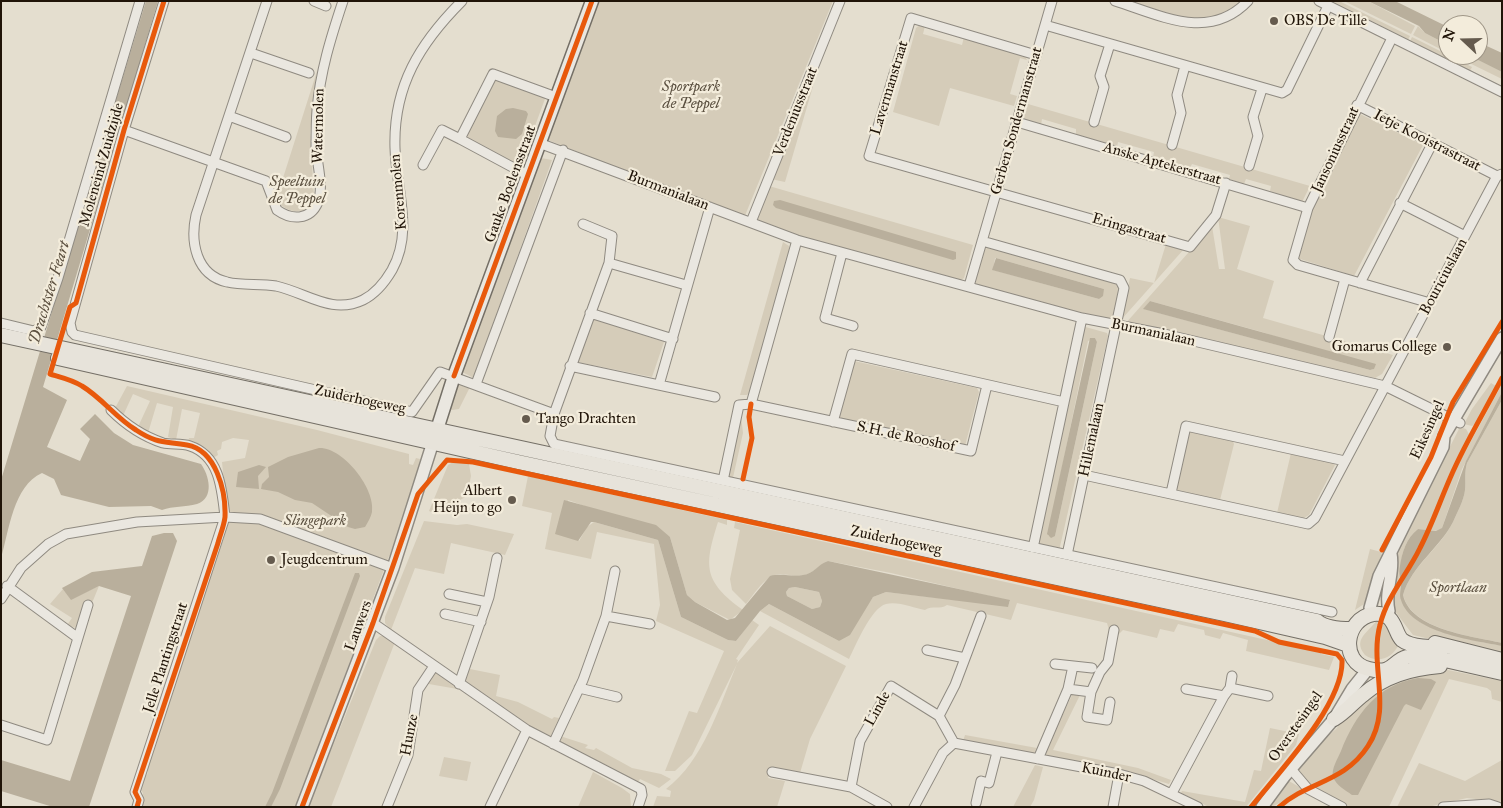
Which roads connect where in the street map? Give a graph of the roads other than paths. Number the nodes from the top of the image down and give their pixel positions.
1 (140, 1) edge
2 (164, 1) edge
3 (267, 1) edge
4 (314, 1) edge
5 (343, 1) edge
6 (462, 1) edge
7 (592, 1) edge
8 (840, 1) edge
9 (1052, 1) edge
10 (1115, 1) edge
11 (1248, 1) edge
12 (1318, 1) edge
13 (326, 6) dead end
14 (1328, 6) junction
15 (1045, 24) junction
16 (1392, 38) junction
17 (1110, 44) junction
18 (251, 53) junction
19 (1036, 55) junction
20 (1185, 66) junction
21 (309, 73) dead end
22 (1262, 89) junction
23 (1502, 92) edge
24 (556, 97) junction
25 (1357, 105) junction
26 (229, 116) junction
27 (1016, 122) junction
28 (1094, 122) dead end
29 (124, 130) junction
30 (286, 137) dead end
31 (460, 139) junction
32 (539, 143) junction
33 (1432, 144) junction
34 (1172, 145) dead end
35 (563, 150) junction
36 (214, 162) junction
37 (423, 166) dead end
38 (1249, 166) dead end
39 (527, 175) junction
40 (1499, 175) edge
41 (1226, 183) junction
42 (997, 190) junction
43 (1400, 203) junction
44 (710, 207) junction
45 (1308, 208) junction
46 (751, 222) junction
47 (584, 224) dead end
48 (1465, 236) junction
49 (797, 240) junction
50 (982, 241) junction
51 (842, 253) junction
52 (609, 263) junction
53 (1345, 279) junction
54 (1360, 283) junction
55 (686, 285) junction
56 (969, 286) junction
57 (1430, 303) junction
58 (590, 313) junction
59 (1082, 318) junction
60 (1, 323) edge
61 (1116, 325) junction
62 (853, 326) dead end
63 (1, 335) edge
64 (75, 335) joint
65 (1329, 337) dead end
66 (1502, 338) edge
67 (673, 339) junction
68 (1, 344) edge
69 (35, 348) junction
70 (1502, 354) edge
71 (570, 366) junction
72 (454, 376) junction
73 (476, 384) junction
74 (659, 384) junction
75 (987, 385) junction
76 (1385, 386) junction
77 (715, 397) dead end
78 (1064, 402) junction
79 (752, 404) junction
80 (111, 410) dead end
81 (554, 414) junction
82 (1457, 421) junction
83 (833, 422) junction
84 (435, 436) junction
85 (1345, 461) junction
86 (1084, 475) junction
87 (724, 476) dead end
88 (1171, 493) junction
89 (224, 517) junction
90 (1033, 548) junction
91 (1391, 554) junction
92 (1067, 556) junction
93 (497, 558) dead end
94 (394, 568) junction
95 (616, 571) dead end
96 (7, 586) junction
97 (449, 594) dead end
98 (1, 599) edge
99 (488, 602) junction
100 (88, 605) dead end
101 (1375, 611) junction
102 (1332, 612) dead end
103 (445, 614) dead end
104 (606, 616) junction
105 (981, 616) dead end
106 (481, 622) junction
107 (373, 623) junction
108 (650, 624) dead end
109 (1114, 630) dead end
110 (1350, 635) junction
111 (78, 638) junction
112 (1403, 648) junction
113 (927, 650) dead end
114 (1444, 654) junction
115 (965, 658) junction
116 (1502, 660) edge
117 (1056, 664) dead end
118 (1464, 664) junction
119 (1366, 665) junction
120 (434, 666) junction
121 (1073, 666) junction
122 (1092, 668) dead end
123 (1502, 673) edge
124 (1232, 676) dead end
125 (460, 684) junction
126 (579, 688) junction
127 (1230, 688) junction
128 (1068, 689) junction
129 (1186, 689) dead end
130 (1091, 692) junction
131 (1224, 696) junction
132 (1268, 696) dead end
133 (617, 697) dead end
134 (1110, 702) dead end
135 (939, 716) junction
136 (1334, 719) junction
137 (1, 725) edge
138 (527, 730) junction
139 (954, 742) junction
140 (552, 744) junction
141 (997, 752) junction
142 (1038, 759) junction
143 (1291, 769) junction
144 (772, 772) dead end
145 (1119, 774) junction
146 (851, 787) junction
147 (1172, 793) junction
148 (976, 803) dead end
149 (1261, 805) edge
150 (137, 807) edge
151 (302, 807) edge
152 (387, 807) edge
153 (490, 807) edge
154 (638, 807) edge
155 (887, 807) edge
156 (914, 807) edge
157 (1112, 807) edge
158 (1198, 807) edge
159 (1342, 807) edge
160 (1443, 807) edge
161 (1498, 807) edge

1 - 60 street
2 - 29 street, Moleneind Zuidzijde
3 - 18 street, Korenmolen
4 - 13 street
5 - 36 street, Watermolen
6 - 36 street, Korenmolen
7 - 24 main road, Gauke Boelensstraat
8 - 46 street, Verdeniusstraat
9 - 15 street, Gerben Sondermanstraat
10 - 11 street
12 - 14 street
14 - 16 street
14 - 22 street
15 - 17 street
15 - 19 street, Gerben Sondermanstraat
16 - 23 street
16 - 25 street, Jansoniusstraat
17 - 20 street
17 - 28 street
18 - 21 street
18 - 26 street, Korenmolen
19 - 27 street, Gerben Sondermanstraat
19 - 42 street, Lavermanstraat
20 - 22 street
20 - 34 street
22 - 38 street
24 - 31 street
24 - 32 main road, Gauke Boelensstraat
25 - 33 street, Ietje Kooistrastraat
25 - 45 street, Jansoniusstraat
26 - 30 street
26 - 36 street, Korenmolen
27 - 41 street, Anske Aptekerstraat
27 - 42 street, Gerben Sondermanstraat
29 - 36 street, Watermolen
29 - 64 street, Moleneind Zuidzijde
31 - 37 street, Gauke Boelensstraat
31 - 39 street, Gauke Boelensstraat
32 - 35 street, Burmanialaan
32 - 39 main road, Gauke Boelensstraat
33 - 40 street, Ietje Kooistrastraat
33 - 43 street
35 - 44 street, Burmanialaan
35 - 73 street
39 - 72 main road, Gauke Boelensstraat
40 - 48 street, Bouriciuslaan
41 - 42 street, Eringastraat
41 - 45 street, Anske Aptekerstraat
42 - 50 street, Gerben Sondermanstraat
43 - 48 street
43 - 54 street
44 - 46 street, Burmanialaan
44 - 55 street
45 - 53 street, Jansoniusstraat
46 - 49 street, Burmanialaan
47 - 52 street
48 - 57 street, Bouriciuslaan
49 - 51 street, Burmanialaan
49 - 79 street
50 - 56 street, Gerben Sondermanstraat
50 - 61 street
51 - 56 street, Burmanialaan
51 - 62 street
52 - 55 street
52 - 58 street
53 - 54 street
53 - 65 street
54 - 57 street
55 - 67 street
56 - 59 street, Burmanialaan
57 - 76 street, Bouriciuslaan
58 - 67 street
58 - 71 street
59 - 61 street, Burmanialaan
59 - 78 street
61 - 76 street, Burmanialaan
61 - 86 street, Hillemalaan
63 - 69 main road, Zuiderhogeweg
64 - 72 street, Zuiderhogeweg
66 - 82 street, Eikesingel
67 - 74 street
68 - 69 main road, Zuiderhogeweg
69 - 84 main road, Zuiderhogeweg
70 - 82 street, Eikesingel
71 - 74 street
71 - 81 street
72 - 73 street
72 - 84 main road, Gauke Boelensstraat
73 - 81 street
74 - 77 street
75 - 78 street
75 - 83 street, S.H. de Rooshof
75 - 83 street
76 - 82 street, Burmanialaan
76 - 85 street, Bouriciuslaan
78 - 90 street
79 - 83 street, S.H. de Rooshof
79 - 87 street
80 - 89 street
81 - 90 street, Zuiderhogeweg
82 - 91 street, Eikesingel
84 - 94 street, Lauwers
84 - 110 main road, Zuiderhogeweg
84 - 110 main road, Zuiderhogeweg
85 - 88 street, Bouriciuslaan
85 - 88 street
86 - 88 street, Bouriciuslaan
86 - 92 street, Hillemalaan
89 - 94 street
89 - 96 street
89 - 150 street, Jelle Plantingstraat
90 - 92 street, Zuiderhogeweg
91 - 101 street, Eikesingel
91 - 101 street, Eikesingel
92 - 102 street, Zuiderhogeweg
93 - 99 street
94 - 107 street, Lauwers
95 - 104 street
96 - 98 street
96 - 111 street
97 - 99 street
99 - 106 street
100 - 111 street
101 - 110 main road
101 - 112 main road
103 - 106 street
104 - 108 street
104 - 126 street
105 - 115 street
106 - 125 street
107 - 120 street
107 - 151 street, Lauwers
109 - 130 street
110 - 119 main road
111 - 137 street
112 - 114 main road
112 - 114 main road
112 - 119 main road
113 - 115 street
114 - 116 main road
114 - 118 main road
115 - 135 street
117 - 121 street
118 - 123 main road
118 - 136 main road
119 - 136 street, Overstesingel
120 - 125 street
120 - 152 street, Hunze
121 - 122 street
121 - 128 street
124 - 127 street
125 - 138 street
126 - 133 street
126 - 140 street
127 - 131 street
127 - 132 street
128 - 130 street
128 - 142 street
129 - 131 street
130 - 134 street
131 - 147 street
135 - 139 street, Linde
135 - 146 street, Linde
136 - 143 street, Overstesingel
138 - 140 street
138 - 153 street
139 - 141 street, Kuinder
139 - 156 street
140 - 154 street
141 - 142 street, Kuinder
141 - 148 street
142 - 145 street, Kuinder
143 - 149 street, Overstesingel
143 - 159 street
144 - 146 street
145 - 147 street, Kuinder
145 - 157 street
146 - 155 street
147 - 158 street, Kuinder
160 - 161 street

